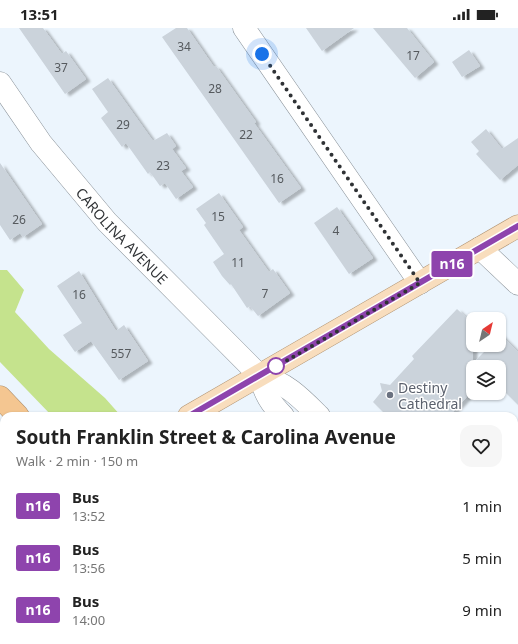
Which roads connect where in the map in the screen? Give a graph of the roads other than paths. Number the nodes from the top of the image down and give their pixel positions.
1 (244, 28) edge
2 (0, 83) edge
3 (518, 226) edge
4 (480, 248) junction
5 (420, 283) junction
6 (518, 284) edge
7 (260, 376) junction
8 (0, 396) edge
9 (14, 412) edge
10 (196, 412) edge
11 (279, 412) edge
12 (315, 412) edge

1 - 5 street
2 - 7 street, CAROLINA AVENUE
3 - 4 main road
4 - 5 main road
4 - 6 street
5 - 7 main road
7 - 10 main road
7 - 11 street
7 - 12 street
8 - 9 highway

